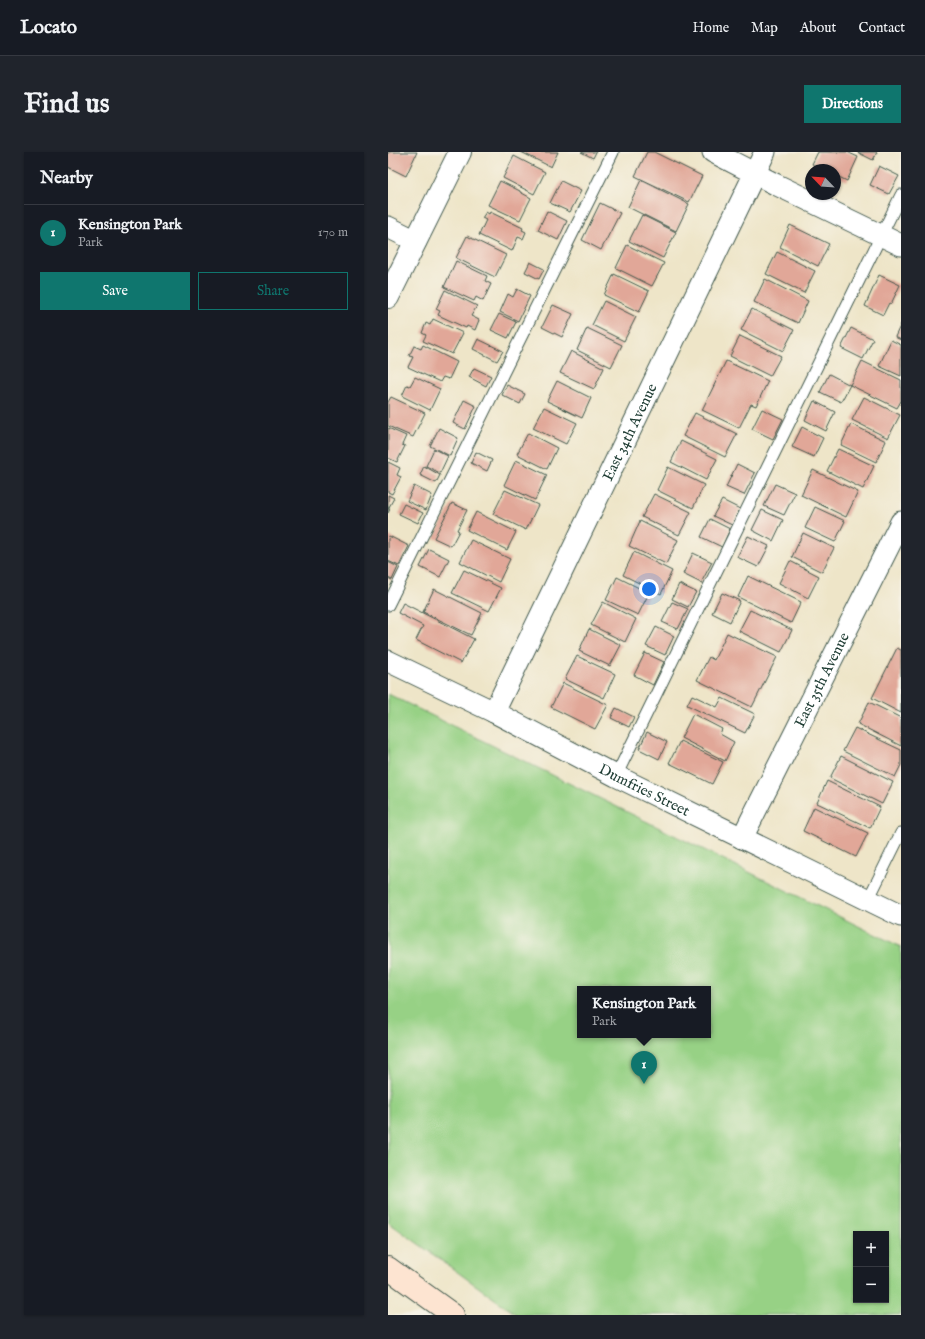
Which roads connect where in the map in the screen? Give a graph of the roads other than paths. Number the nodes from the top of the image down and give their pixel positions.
1 (460, 152) edge
2 (613, 152) edge
3 (713, 152) edge
4 (765, 152) edge
5 (755, 173) junction
6 (901, 195) edge
7 (388, 227) edge
8 (882, 236) junction
9 (416, 240) junction
10 (901, 245) edge
11 (388, 297) edge
12 (901, 522) edge
13 (388, 605) edge
14 (388, 661) edge
15 (494, 712) junction
16 (616, 776) junction
17 (901, 833) edge
18 (742, 838) junction
19 (868, 900) junction
20 (901, 916) edge
21 (388, 1268) edge
22 (453, 1315) edge

1 - 9 street
2 - 13 lane
3 - 5 street
4 - 5 street, East 34th Avenue
5 - 8 street
5 - 15 street, East 34th Avenue
6 - 8 lane
7 - 9 street
8 - 10 street
8 - 16 lane
9 - 11 street
12 - 18 street, East 35th Avenue
14 - 15 street, Dumfries Street
15 - 16 street, Dumfries Street
16 - 18 street, Dumfries Street
17 - 19 lane
18 - 19 street, Dumfries Street
19 - 20 street, Dumfries Street
21 - 22 main road

